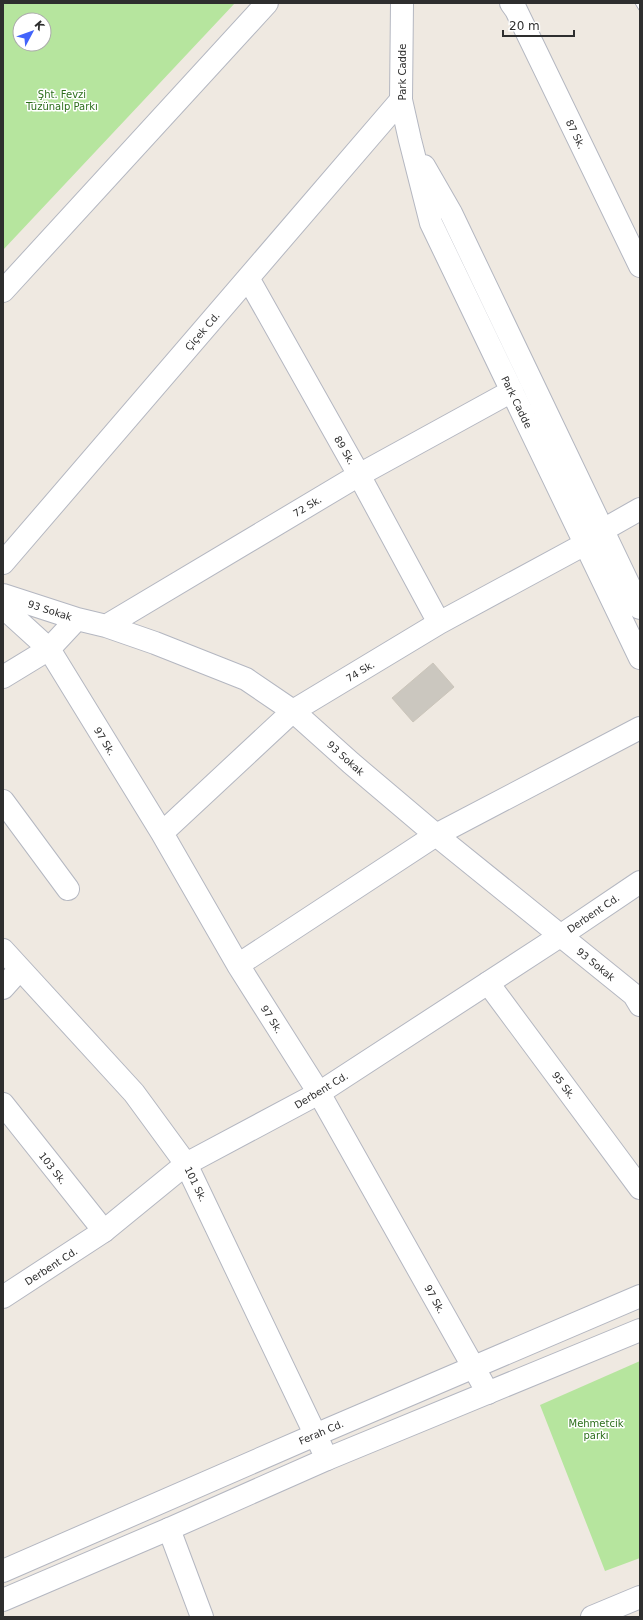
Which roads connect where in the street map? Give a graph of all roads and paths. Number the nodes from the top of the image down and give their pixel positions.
1 (267, 3) edge
2 (402, 3) edge
3 (511, 3) edge
4 (401, 100) junction
5 (410, 140) junction
6 (640, 266) edge
7 (248, 278) junction
8 (3, 291) edge
9 (512, 391) junction
10 (359, 475) junction
11 (640, 509) edge
12 (603, 530) junction
13 (585, 544) junction
14 (3, 563) edge
15 (3, 595) edge
16 (3, 607) edge
17 (640, 608) edge
18 (77, 619) junction
19 (439, 623) junction
20 (106, 626) junction
21 (49, 649) junction
22 (640, 658) edge
23 (3, 678) edge
24 (294, 711) junction
25 (640, 728) edge
26 (3, 801) edge
27 (162, 834) junction
28 (436, 835) junction
29 (640, 882) edge
30 (68, 889) dead end
31 (560, 936) junction
32 (3, 950) edge
33 (238, 965) junction
34 (20, 969) junction
35 (488, 982) junction
36 (3, 988) edge
37 (640, 1005) edge
38 (319, 1093) junction
39 (3, 1104) edge
40 (186, 1164) junction
41 (640, 1188) edge
42 (104, 1231) junction
43 (640, 1296) edge
44 (3, 1297) edge
45 (640, 1330) edge
46 (474, 1367) junction
47 (488, 1393) junction
48 (315, 1435) junction
49 (327, 1459) junction
50 (169, 1529) junction
51 (3, 1571) edge
52 (3, 1600) edge
53 (639, 1602) edge
54 (202, 1617) edge
55 (592, 1617) edge

1 - 8 street
2 - 4 street, Park Cadde
3 - 6 street, 87 Sk.
4 - 5 street, Park Cadde
4 - 7 street, Çiçek Cd.
5 - 9 street, Park Cadde
5 - 12 street, Park Cadde
7 - 10 street, 89 Sk.
7 - 14 street, Çiçek Cd.
9 - 10 street, 72 Sk.
9 - 13 street, Park Cadde
10 - 19 street, 89 Sk.
10 - 20 street, 72 Sk.
11 - 12 street
12 - 17 street, Park Cadde
13 - 19 street, 74 Sk.
13 - 22 street, Park Cadde
15 - 18 street, 93 Sokak
16 - 21 street, 97 Sk.
18 - 20 street, 93 Sokak
18 - 21 street
19 - 24 street, 74 Sk.
20 - 24 street, 93 Sokak
21 - 23 street
21 - 27 street, 97 Sk.
24 - 27 street, 74 Sk.
24 - 28 street, 93 Sokak
25 - 28 street
26 - 30 street
27 - 33 street, 97 Sk.
28 - 31 street, 93 Sokak
28 - 33 street
29 - 31 street, Derbent Cd.
31 - 35 street, Derbent Cd.
31 - 37 street, 93 Sokak
32 - 34 street, 101 Sk.
33 - 38 street, 97 Sk.
34 - 36 street
34 - 40 street, 101 Sk.
35 - 38 street, Derbent Cd.
35 - 41 street, 95 Sk.
38 - 40 street, Derbent Cd.
38 - 46 street, 97 Sk.
39 - 42 street, 103 Sk.
40 - 42 street, Derbent Cd.
40 - 48 street, 101 Sk.
42 - 44 street, Derbent Cd.
43 - 46 street, Ferah Cd.
45 - 47 street
46 - 47 street, 97 Sk.
46 - 48 street, Ferah Cd.
47 - 49 street
48 - 49 street, 101 Sk.
48 - 51 street, Ferah Cd.
49 - 50 street
50 - 52 street
50 - 54 street
53 - 55 street

